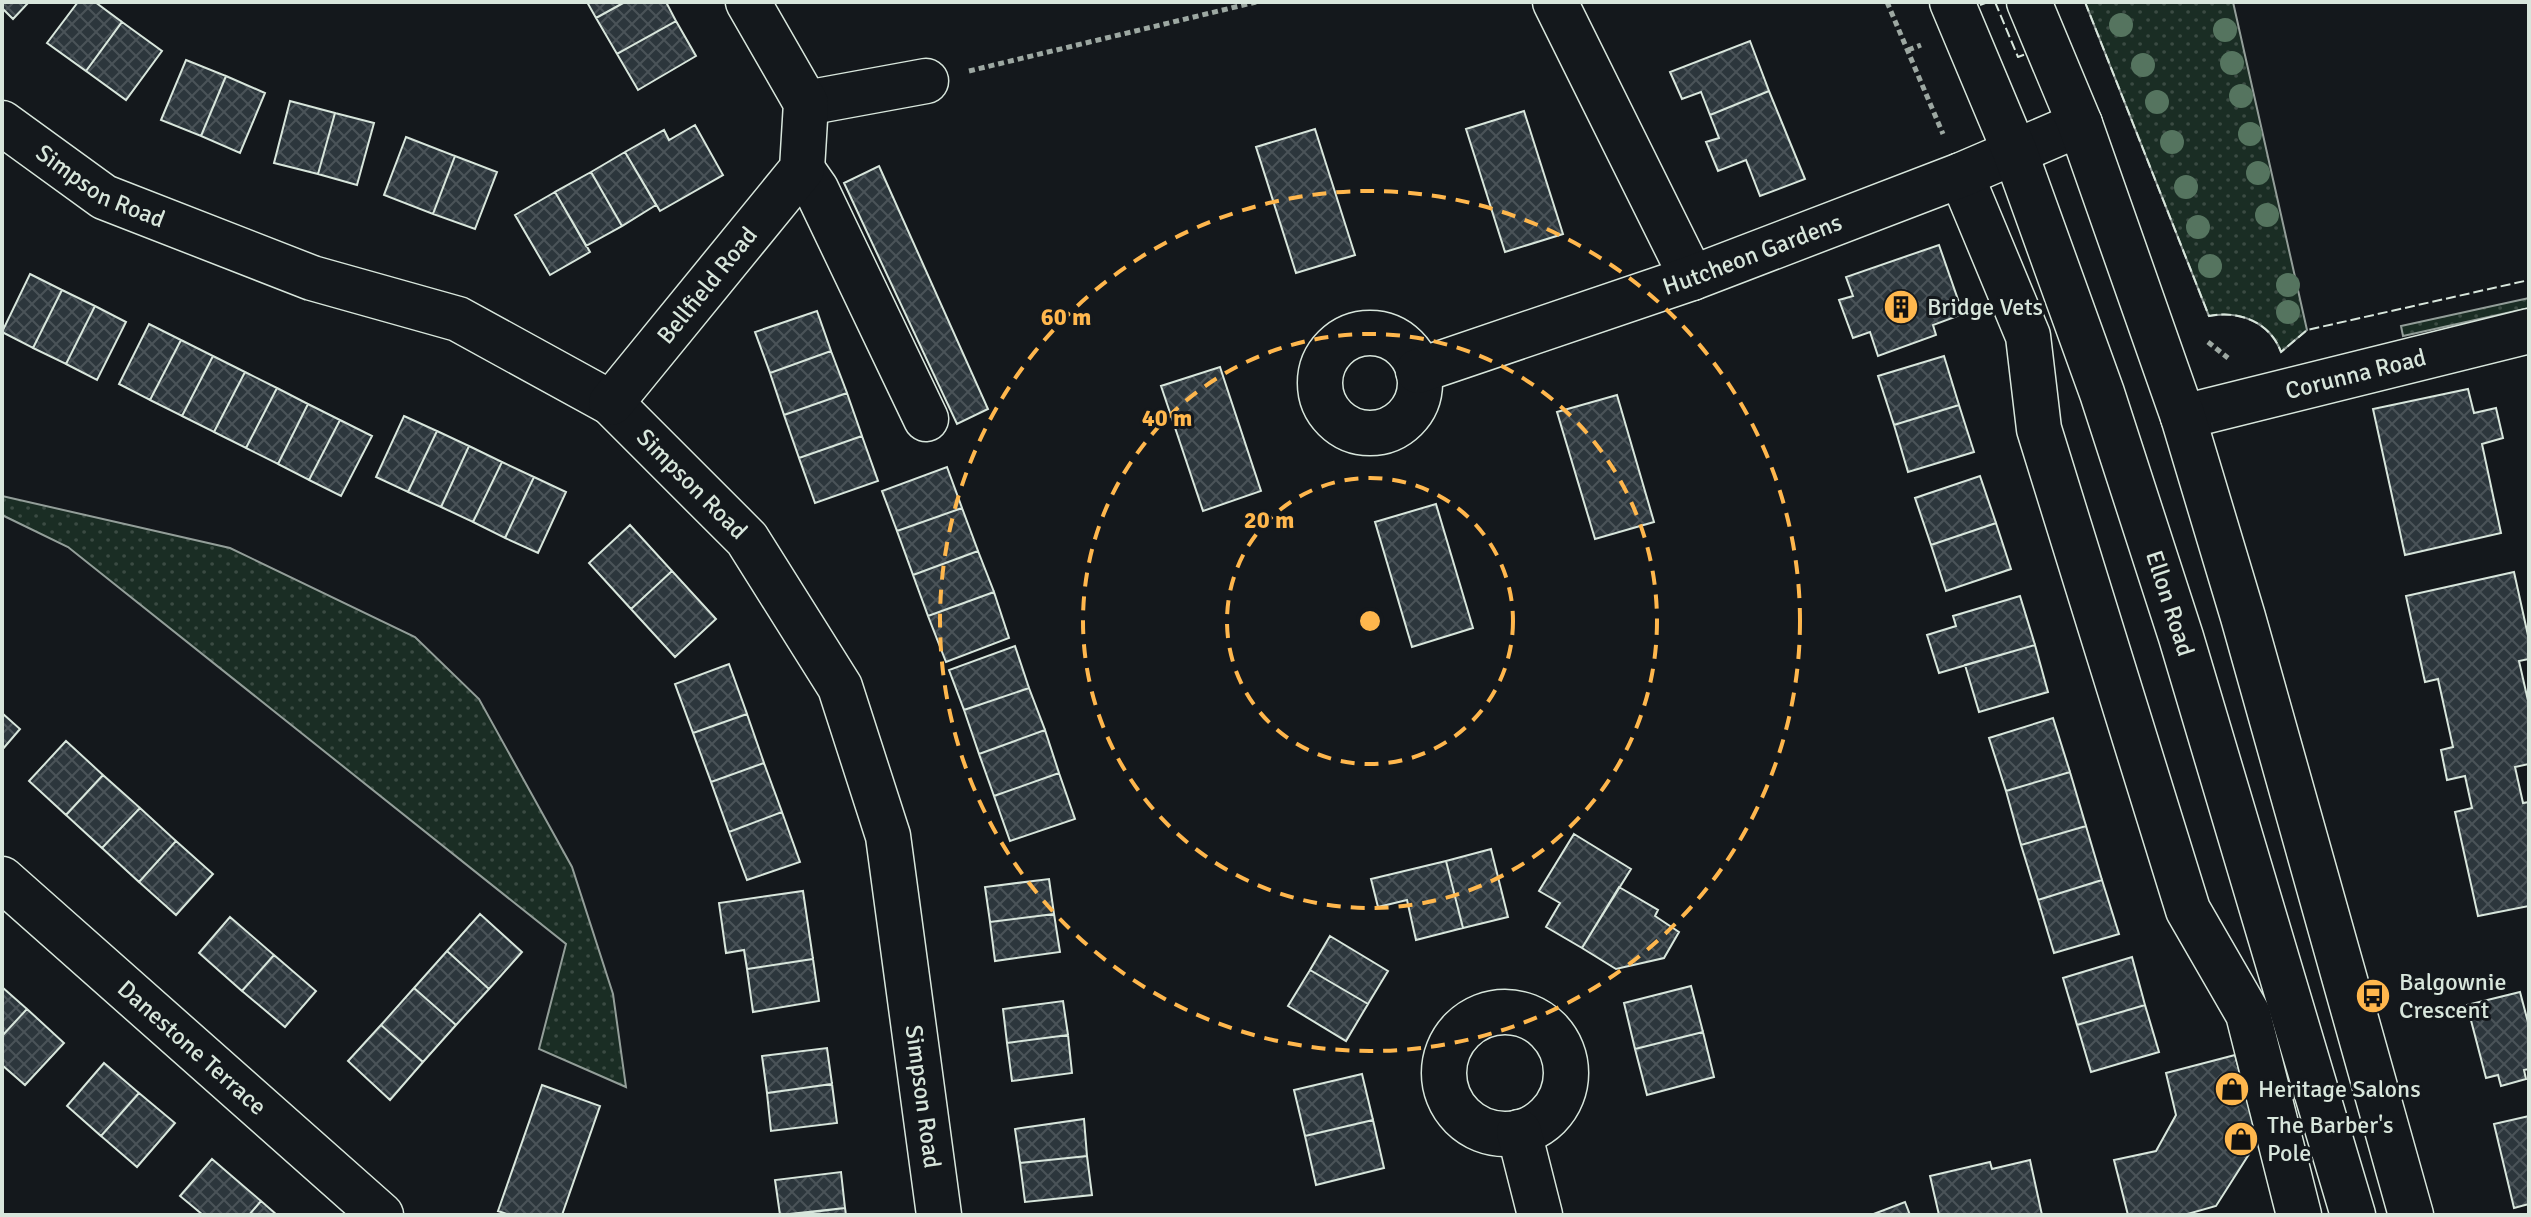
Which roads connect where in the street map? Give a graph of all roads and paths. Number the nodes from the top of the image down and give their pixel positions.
1 (748, 2) edge
2 (1256, 2) edge
3 (1555, 2) edge
4 (1887, 2) edge
5 (1952, 2) edge
6 (2029, 2) edge
7 (926, 81) joint
8 (806, 103) junction
9 (2, 123) edge
10 (2080, 124) junction
11 (2015, 152) junction
12 (802, 169) junction
13 (1961, 175) junction
14 (1692, 278) junction
15 (2529, 331) edge
16 (1418, 371) dead end
17 (611, 403) junction
18 (2183, 417) junction
19 (926, 419) dead end
20 (2, 879) edge
21 (1519, 1132) dead end
22 (381, 1215) edge
23 (939, 1215) edge
24 (1540, 1215) edge
25 (2299, 1215) edge
26 (2353, 1215) edge
27 (2411, 1215) edge

1 - 8 street
2 - 7 path
3 - 14 street
4 - 13 path
5 - 11 street, Ellon Road
6 - 10 street
7 - 8 street
8 - 12 street
9 - 17 street, Simpson Road
10 - 11 street, Hutcheon Gardens
10 - 18 street
11 - 13 street, Hutcheon Gardens
11 - 26 street, Ellon Road
12 - 17 street, Bellfield Road
12 - 19 street
13 - 14 street, Hutcheon Gardens
13 - 25 street
14 - 16 street, Hutcheon Gardens
15 - 18 street, Corunna Road
17 - 23 street, Simpson Road
18 - 27 street
20 - 22 street, Danestone Terrace
21 - 24 street

